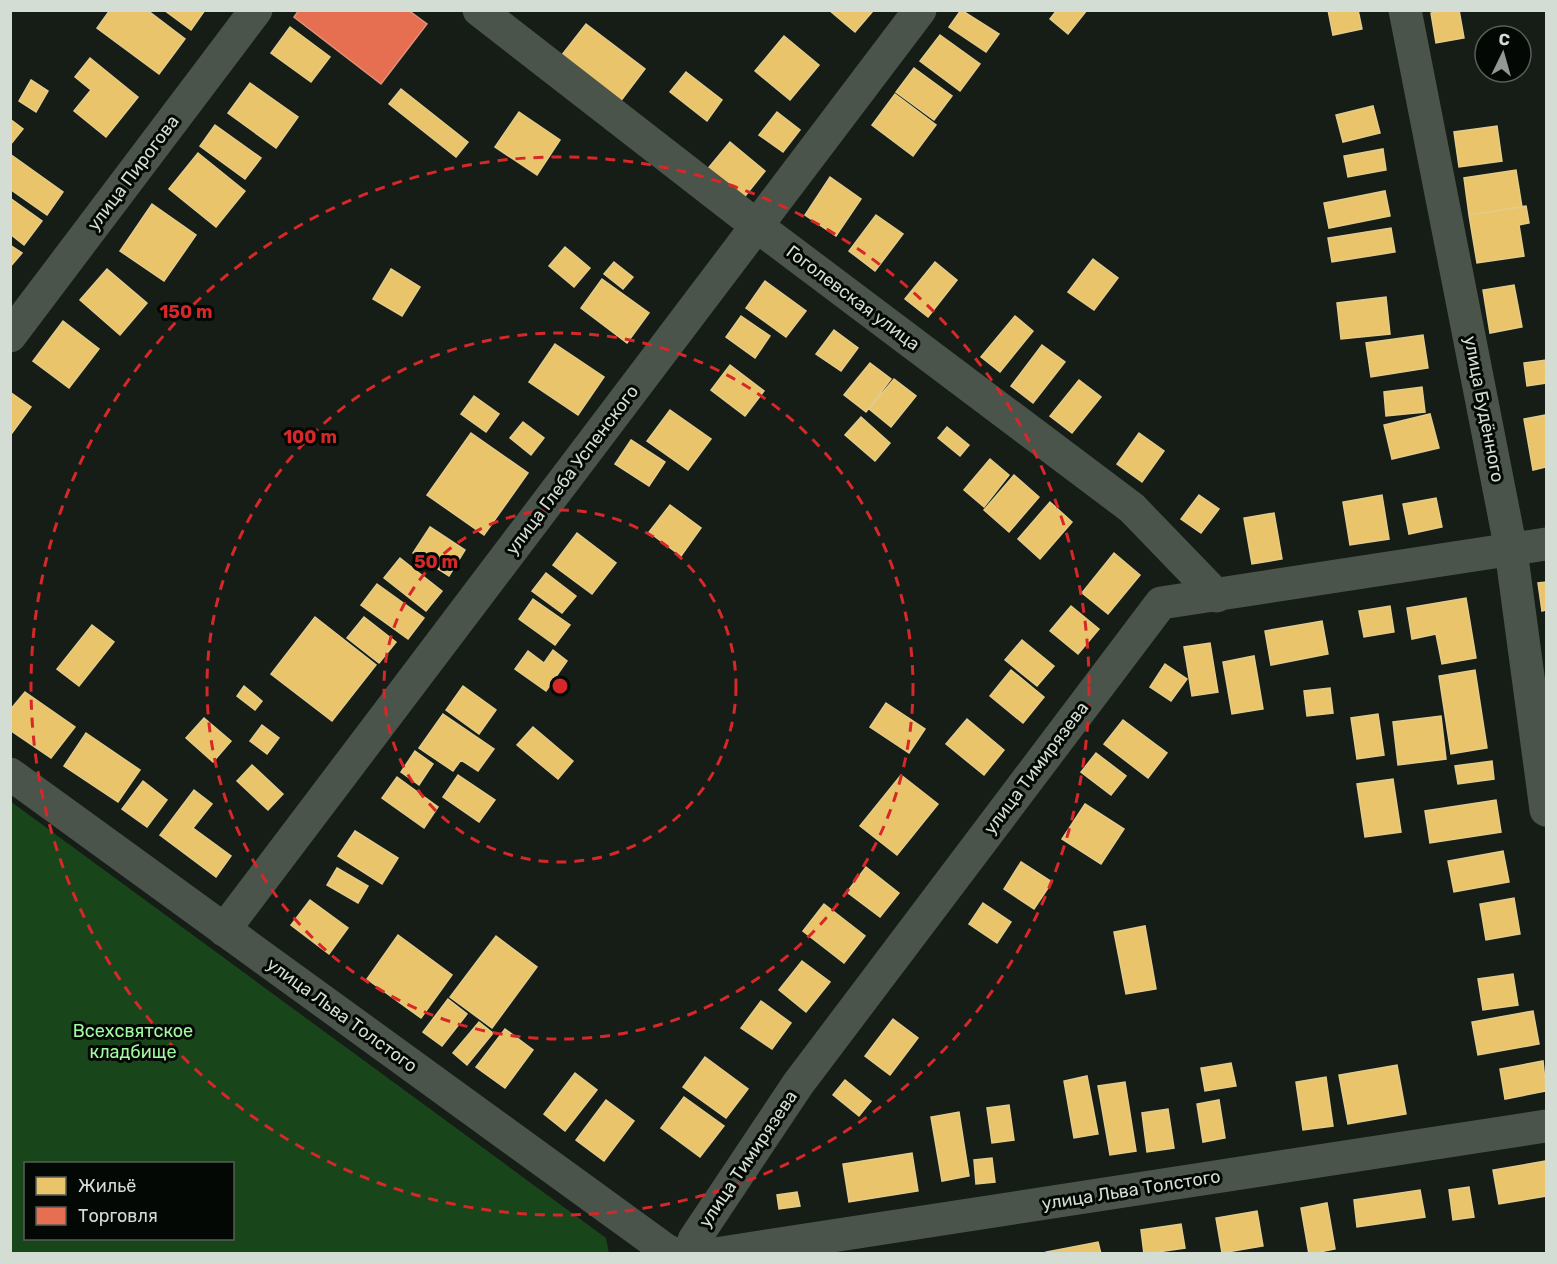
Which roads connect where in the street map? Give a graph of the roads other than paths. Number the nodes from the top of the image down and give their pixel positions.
1 (256, 10) edge
2 (479, 10) edge
3 (920, 10) edge
4 (1405, 10) edge
5 (758, 225) junction
6 (10, 336) edge
7 (1546, 544) edge
8 (1511, 550) junction
9 (1217, 596) junction
10 (10, 774) edge
11 (1546, 810) edge
12 (224, 930) junction
13 (1546, 1126) edge
14 (673, 1253) edge
15 (715, 1254) edge

1 - 6 street, улица Пирогова
2 - 5 street, Гоголевская улица
3 - 5 street, улица Глеба Успенского
4 - 8 street, улица Будённого
5 - 9 street, Гоголевская улица
5 - 12 street, улица Глеба Успенского
7 - 8 street, улица Тимирязева
8 - 9 street, улица Тимирязева
8 - 11 street, улица Будённого
9 - 14 street, улица Тимирязева
10 - 12 street, улица Льва Толстого
12 - 14 street, улица Льва Толстого
13 - 15 street, улица Льва Толстого

